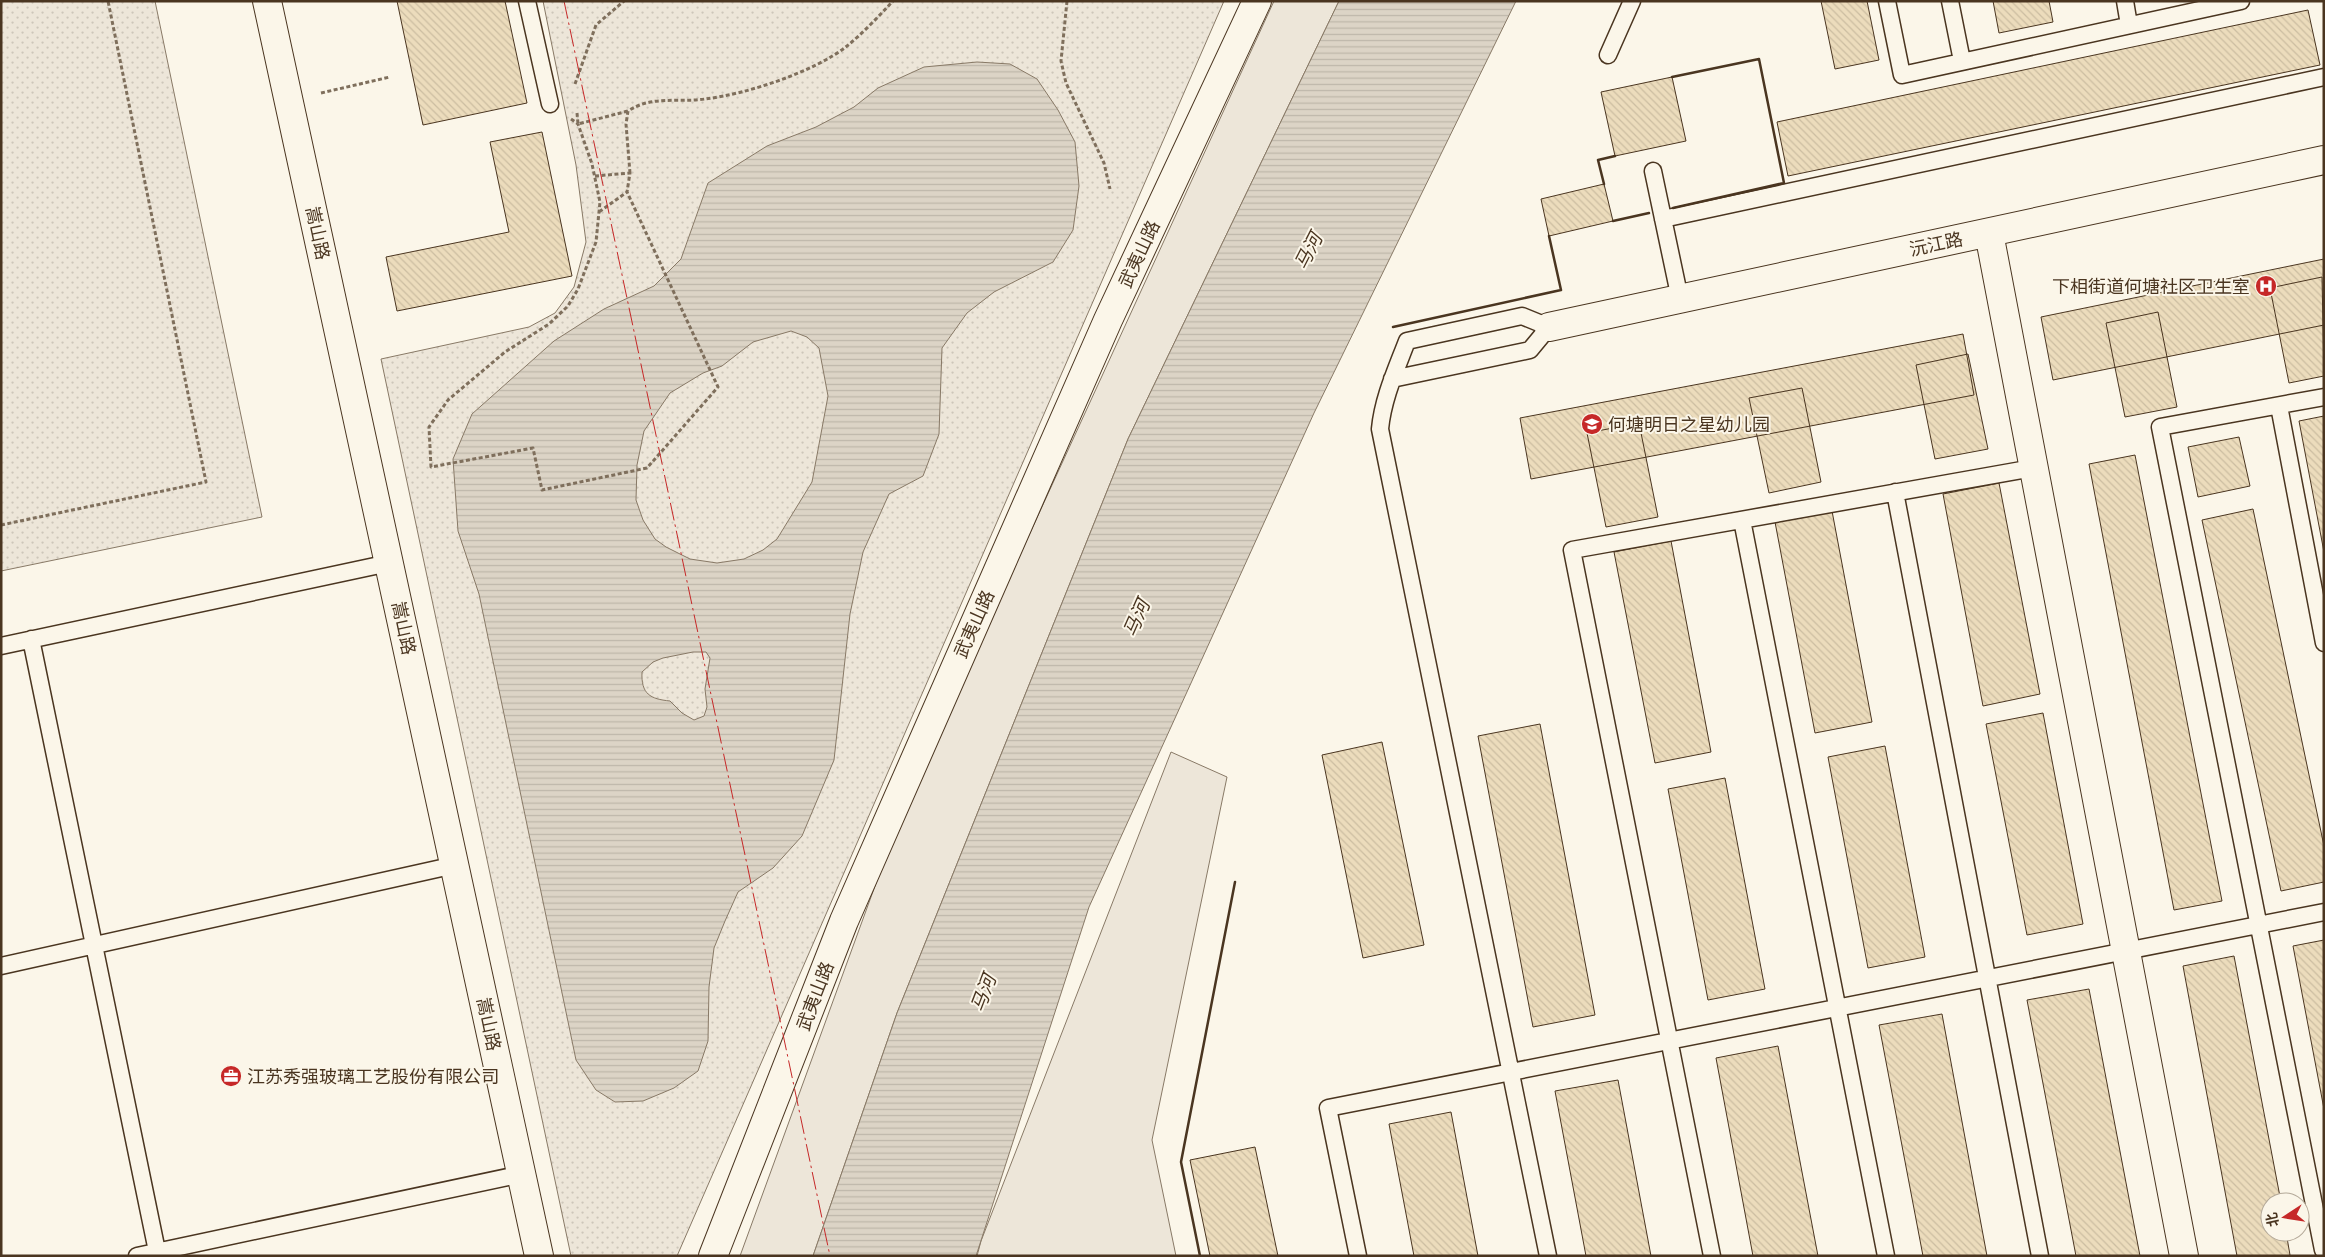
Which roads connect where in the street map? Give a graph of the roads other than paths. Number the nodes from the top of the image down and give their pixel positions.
1 (267, 1) edge
2 (527, 1) edge
3 (1257, 1) edge
4 (1632, 1) edge
5 (1888, 1) edge
6 (1950, 1) edge
7 (2125, 1) edge
8 (2241, 1) edge
9 (2129, 25) junction
10 (1608, 55) dead end
11 (1962, 61) junction
12 (2324, 77) edge
13 (550, 104) road end
14 (2324, 160) edge
15 (1653, 171) dead end
16 (1663, 219) junction
17 (1989, 233) junction
18 (1680, 299) junction
19 (1549, 327) junction
20 (1392, 379) junction
21 (2324, 397) edge
22 (2279, 406) junction
23 (2033, 468) junction
24 (1895, 492) junction
25 (1742, 520) junction
26 (389, 563) junction
27 (31, 639) junction
28 (2324, 643) edge
29 (1, 646) edge
30 (455, 865) junction
31 (2324, 912) edge
32 (2259, 925) junction
33 (94, 945) junction
34 (2125, 951) junction
35 (1, 966) edge
36 (1988, 978) junction
37 (1838, 1008) junction
38 (1670, 1041) junction
39 (1511, 1072) junction
40 (522, 1174) junction
41 (2323, 1250) edge
42 (157, 1254) edge
43 (137, 1256) edge
44 (540, 1256) edge
45 (713, 1256) edge
46 (1358, 1256) edge
47 (1548, 1256) edge
48 (1712, 1256) edge
49 (1886, 1256) edge
50 (2040, 1256) edge
51 (2184, 1256) edge

1 - 26 street, 嵩山路
2 - 13 lane
3 - 45 street, 武夷山路
4 - 10 lane
5 - 11 lane
6 - 11 lane
7 - 9 lane
8 - 9 lane
9 - 11 lane
12 - 16 lane
14 - 17 street, 沅江路
15 - 16 lane
16 - 18 lane
17 - 18 street, 沅江路
17 - 23 street
18 - 19 street, 沅江路
19 - 20 lane
19 - 20 lane
20 - 39 lane
21 - 22 lane
22 - 28 lane
22 - 32 lane
23 - 24 lane
23 - 34 street
24 - 25 lane
24 - 36 lane
25 - 37 lane
25 - 38 lane
26 - 27 lane
26 - 30 street, 嵩山路
27 - 29 lane
27 - 33 lane
30 - 33 lane
30 - 40 street, 嵩山路
31 - 32 lane
32 - 34 lane
32 - 41 lane
33 - 35 lane
33 - 42 lane
34 - 36 lane
34 - 51 street
36 - 37 lane
36 - 50 lane
37 - 38 lane
37 - 49 lane
38 - 39 lane
38 - 48 lane
39 - 46 lane
39 - 47 lane
40 - 42 lane
40 - 44 street, 嵩山路
42 - 43 lane

